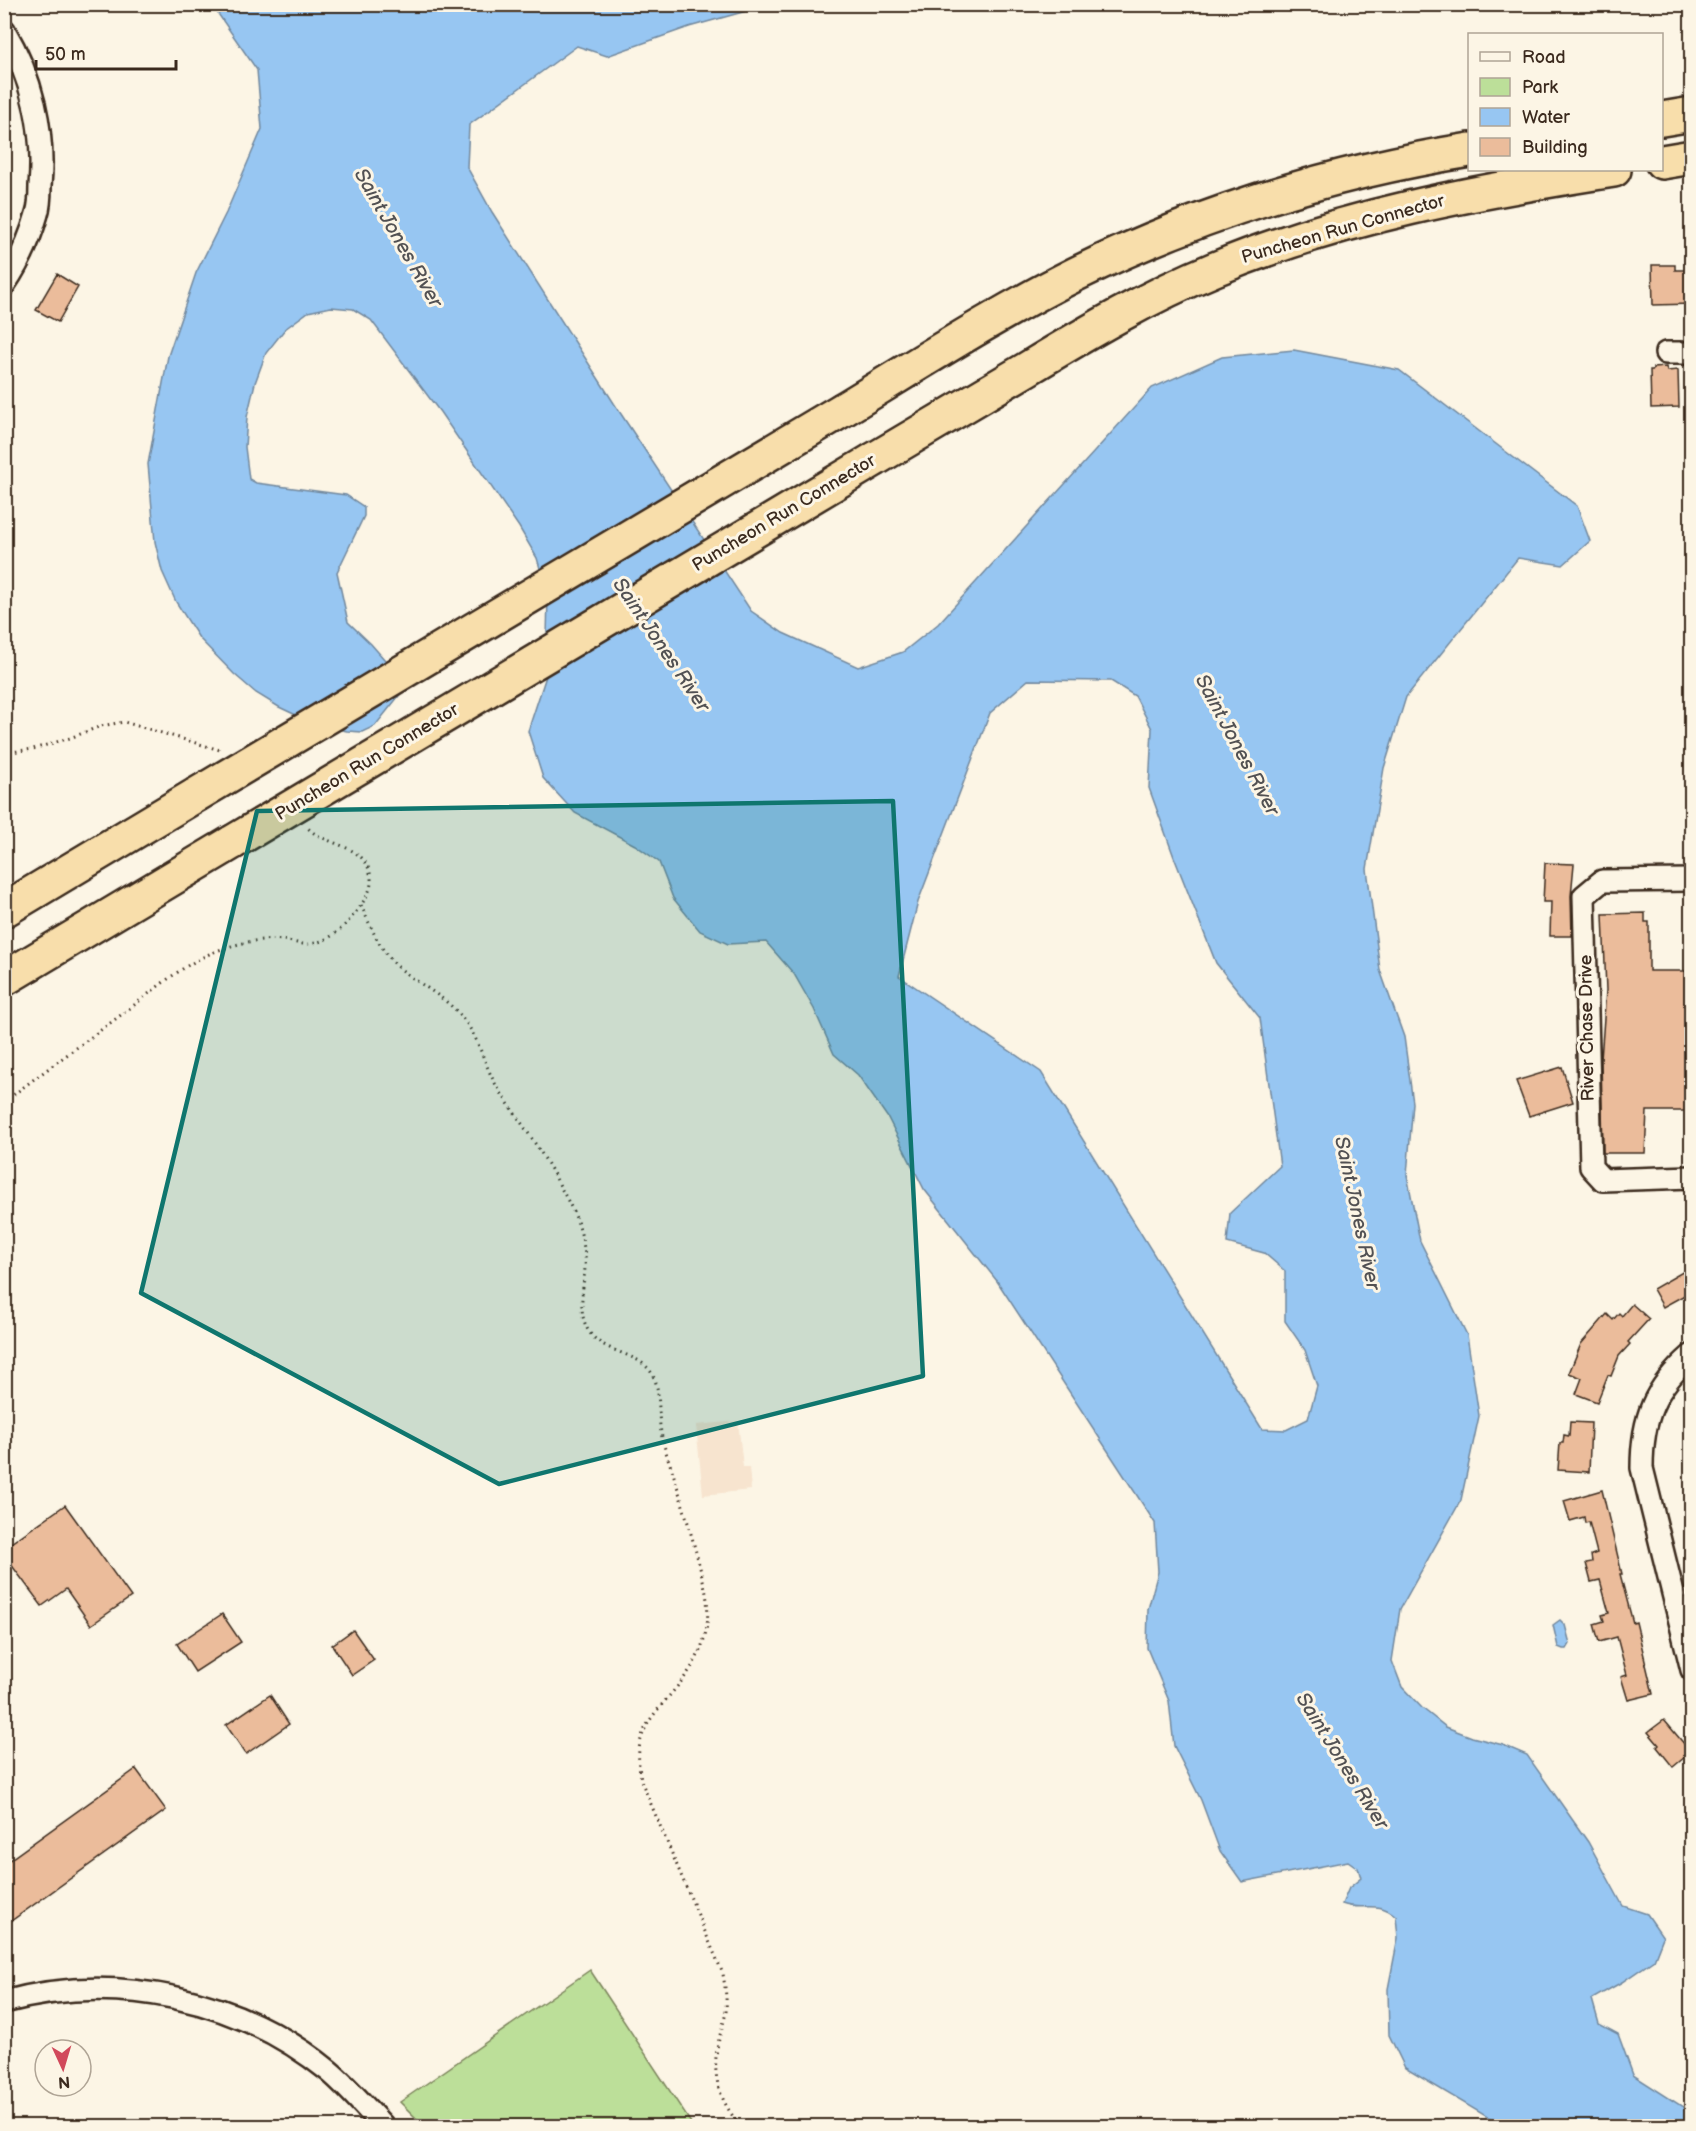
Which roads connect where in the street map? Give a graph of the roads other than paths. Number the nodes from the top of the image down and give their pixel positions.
1 (4, 30) edge
2 (1692, 114) edge
3 (1663, 119) edge
4 (1468, 150) edge
5 (1692, 157) edge
6 (1663, 162) edge
7 (1608, 171) edge
8 (4, 285) edge
9 (1666, 353) dead end
10 (1692, 353) edge
11 (1692, 880) edge
12 (4, 910) edge
13 (4, 980) edge
14 (1692, 1177) edge
15 (1692, 1354) edge
16 (1692, 1670) edge
17 (4, 2002) edge
18 (383, 2127) edge

1 - 8 street
2 - 3 highway
4 - 12 highway, bridge
5 - 6 highway
7 - 13 highway, Puncheon Run Connector, bridge
9 - 10 street
11 - 14 street, River Chase Drive
15 - 16 street
17 - 18 street

